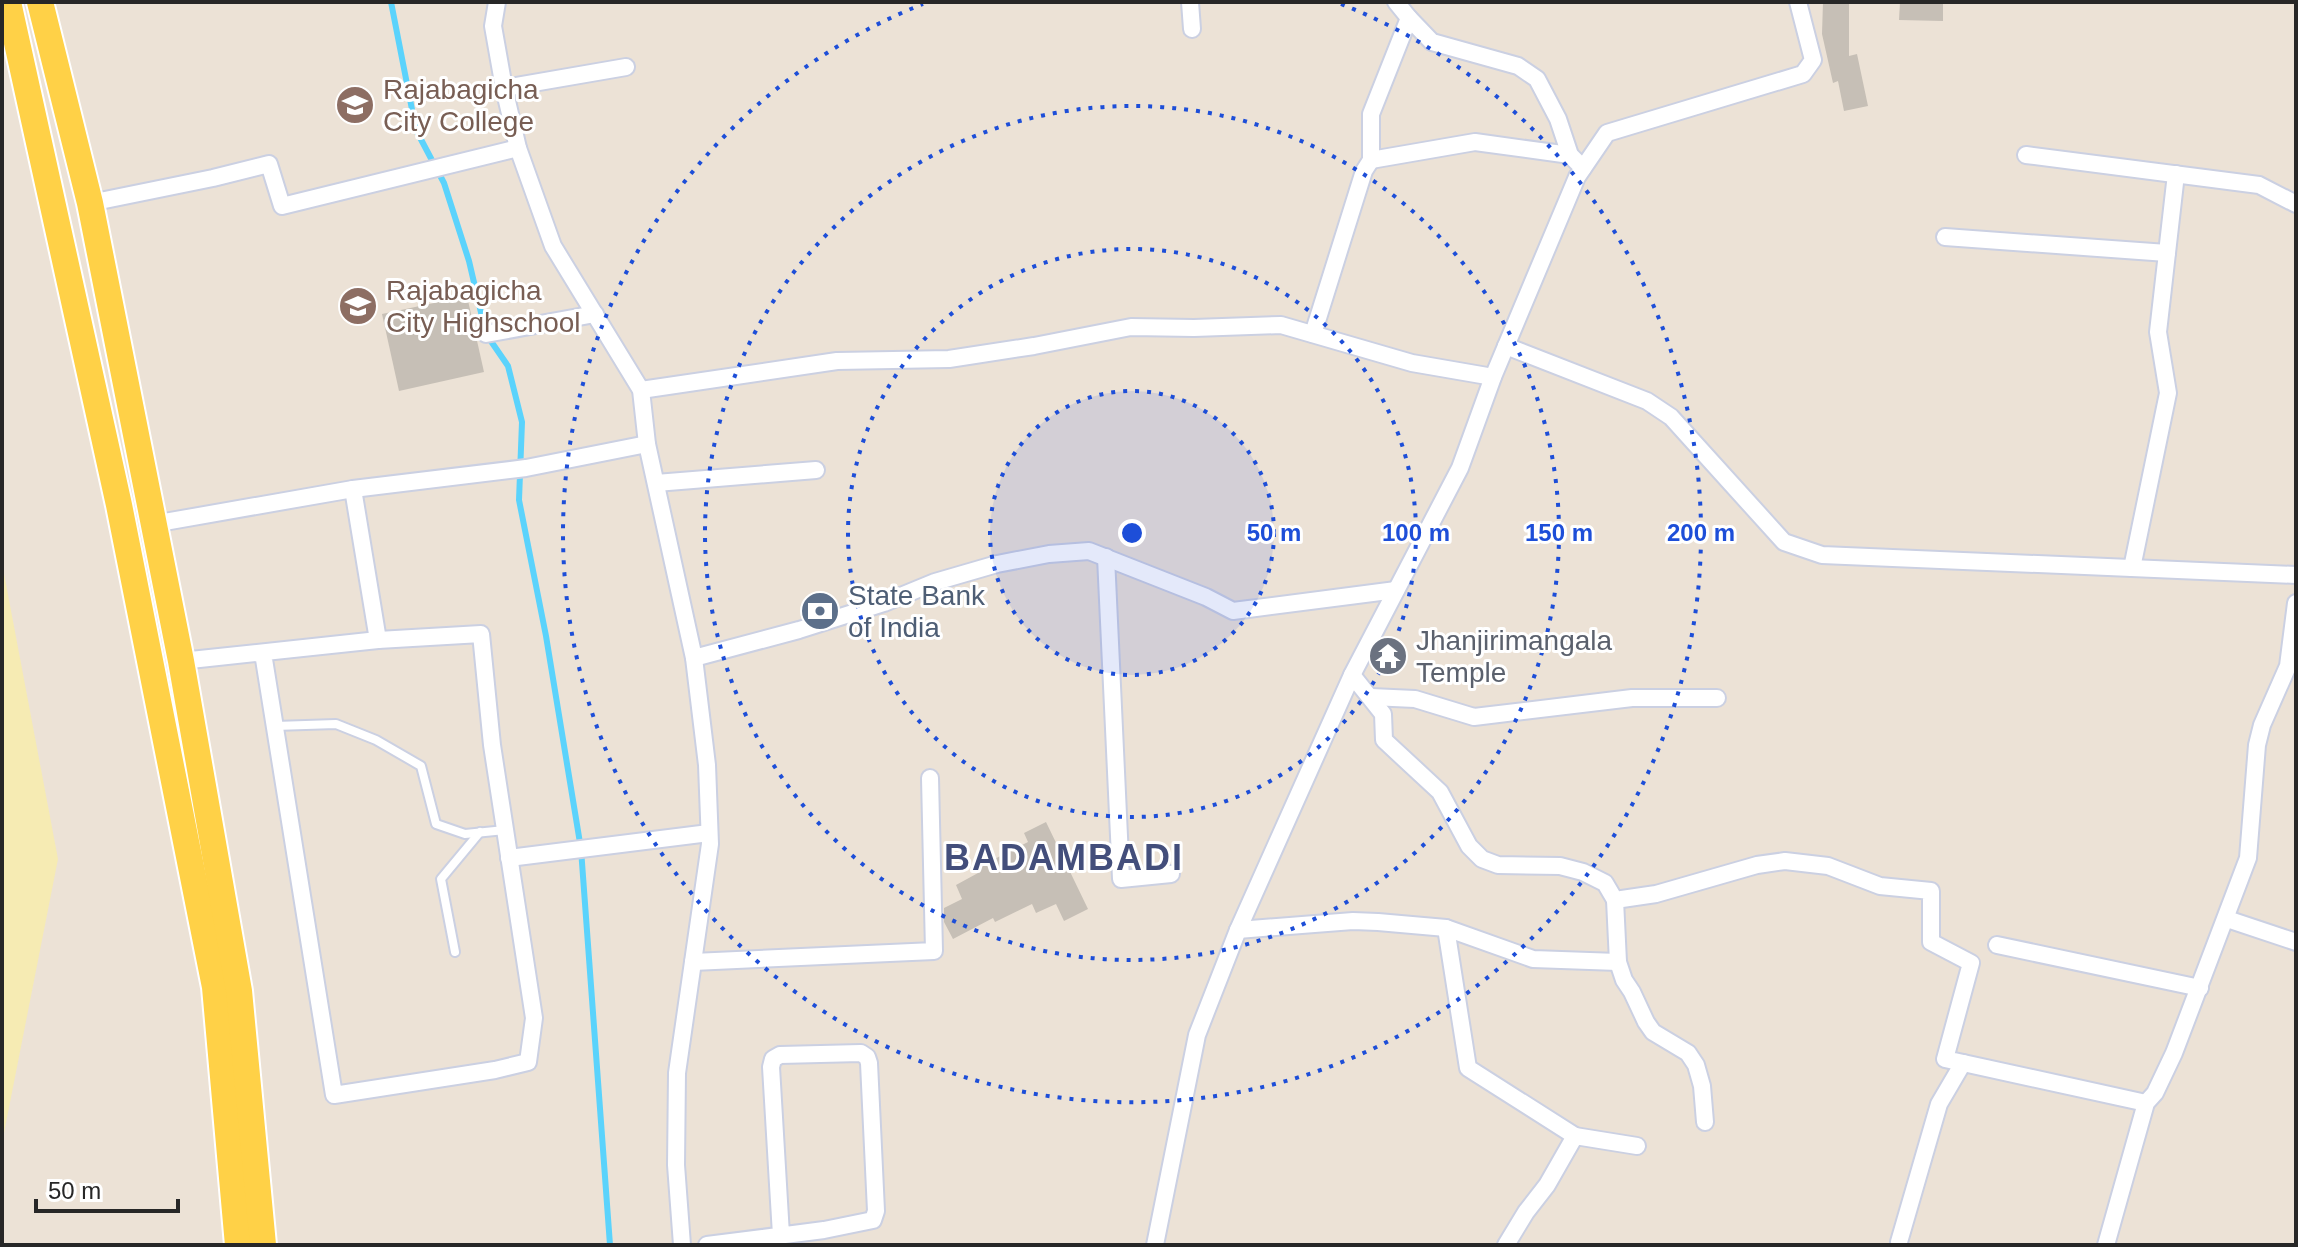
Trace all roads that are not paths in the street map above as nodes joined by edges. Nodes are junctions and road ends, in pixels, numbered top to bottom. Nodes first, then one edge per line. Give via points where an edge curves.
1 (8, 2) edge
2 (40, 2) edge
3 (497, 2) edge
4 (1190, 2) edge
5 (1396, 2) edge
6 (1798, 2) edge
7 (1409, 18) junction
8 (1192, 29) dead end
9 (626, 67) dead end
10 (504, 88) junction
11 (518, 148) junction
12 (1570, 155) junction
13 (2026, 155) dead end
14 (1371, 160) junction
15 (1583, 168) junction
16 (2176, 174) junction
17 (90, 203) junction
18 (2296, 204) edge
19 (1945, 237) dead end
20 (2167, 253) junction
21 (595, 314) junction
22 (486, 334) dead end
23 (1313, 334) junction
24 (1506, 346) junction
25 (1493, 377) junction
26 (641, 390) junction
27 (647, 444) junction
28 (816, 470) dead end
29 (656, 483) junction
30 (353, 489) junction
31 (153, 524) junction
32 (1106, 557) junction
33 (2132, 568) junction
34 (2296, 575) edge
35 (1396, 590) junction
36 (2296, 603) edge
37 (378, 640) junction
38 (263, 653) junction
39 (694, 658) junction
40 (181, 661) junction
41 (1352, 675) junction
42 (1371, 697) junction
43 (1717, 698) dead end
44 (275, 726) junction
45 (930, 778) dead end
46 (506, 830) junction
47 (480, 832) junction
48 (709, 833) junction
49 (509, 858) junction
50 (1171, 874) dead end
51 (1615, 900) junction
52 (2227, 919) junction
53 (1446, 928) junction
54 (1238, 930) junction
55 (2296, 942) edge
56 (1997, 945) dead end
57 (455, 952) dead end
58 (693, 962) junction
59 (1618, 962) junction
60 (2200, 988) junction
61 (1963, 1063) junction
62 (2146, 1103) junction
63 (1705, 1122) dead end
64 (1575, 1136) junction
65 (1637, 1146) dead end
66 (781, 1235) junction
67 (1899, 1242) dead end
68 (238, 1245) edge
69 (263, 1245) edge
70 (682, 1245) edge
71 (707, 1245) edge
72 (1155, 1245) edge
73 (1506, 1245) edge
74 (2106, 1245) edge

1 - 68 main road via 119,505 215,987
2 - 17 main road
3 - 10 street via 493,26
4 - 8 street
5 - 7 street
6 - 15 street via 1813,60 1803,74 1607,133
7 - 12 street via 1432,42 1518,66 1537,79
7 - 14 street via 1371,114
9 - 10 street
10 - 11 street
11 - 17 street via 282,206 269,164
11 - 21 street via 553,246
12 - 14 street via 1475,142
12 - 15 street
13 - 16 street
14 - 23 street
15 - 24 street
16 - 18 street via 2259,185
16 - 20 street
17 - 31 main road
19 - 20 street
20 - 33 street via 2158,332 2168,393
21 - 22 street
21 - 26 street
23 - 25 street via 1412,363
23 - 26 street via 1281,325 1131,327 949,359 837,361
24 - 25 street
24 - 33 street via 1647,401 1671,417 1784,542 1822,555
25 - 35 street via 1460,468
26 - 27 street
27 - 29 street
27 - 30 street via 526,468
28 - 29 street
29 - 39 street
30 - 31 street
30 - 37 street
31 - 40 main road
32 - 35 street via 1233,611
32 - 39 street via 1089,551 997,564 799,630
32 - 50 street via 1121,879
33 - 34 street
35 - 41 street
36 - 52 street via 2288,666 2257,745 2248,858
37 - 38 street
37 - 46 street via 481,634
38 - 40 street
38 - 44 street
39 - 48 street
40 - 69 main road via 239,991
41 - 42 street
41 - 54 street
42 - 43 street via 1415,699 1474,717 1632,698
42 - 51 street via 1383,714 1384,740 1440,792 1469,846 1482,859 1583,872 1605,883
44 - 47 lane via 336,724 376,740 421,766 436,824 465,834
44 - 49 street via 334,1095 528,1062 534,1018
45 - 58 street via 934,951
46 - 47 lane
46 - 49 street
47 - 57 lane via 441,879
48 - 49 street
48 - 58 street
51 - 59 street
51 - 61 street via 1785,861 1828,866 1880,886 1931,891 1931,942 1971,963 1945,1059
52 - 55 street
52 - 60 street
53 - 54 street via 1353,921
53 - 59 street via 1533,959
53 - 64 street via 1468,1068
54 - 72 street via 1197,1035
56 - 60 street
58 - 70 street via 677,1073
59 - 63 street via 1653,1032 1688,1053 1696,1065
60 - 62 street via 2174,1053
61 - 62 street
61 - 67 street via 1939,1104
62 - 74 street
64 - 65 street
64 - 73 street
66 - 66 street via 773,1059 861,1053 869,1063 873,1220
66 - 71 street

